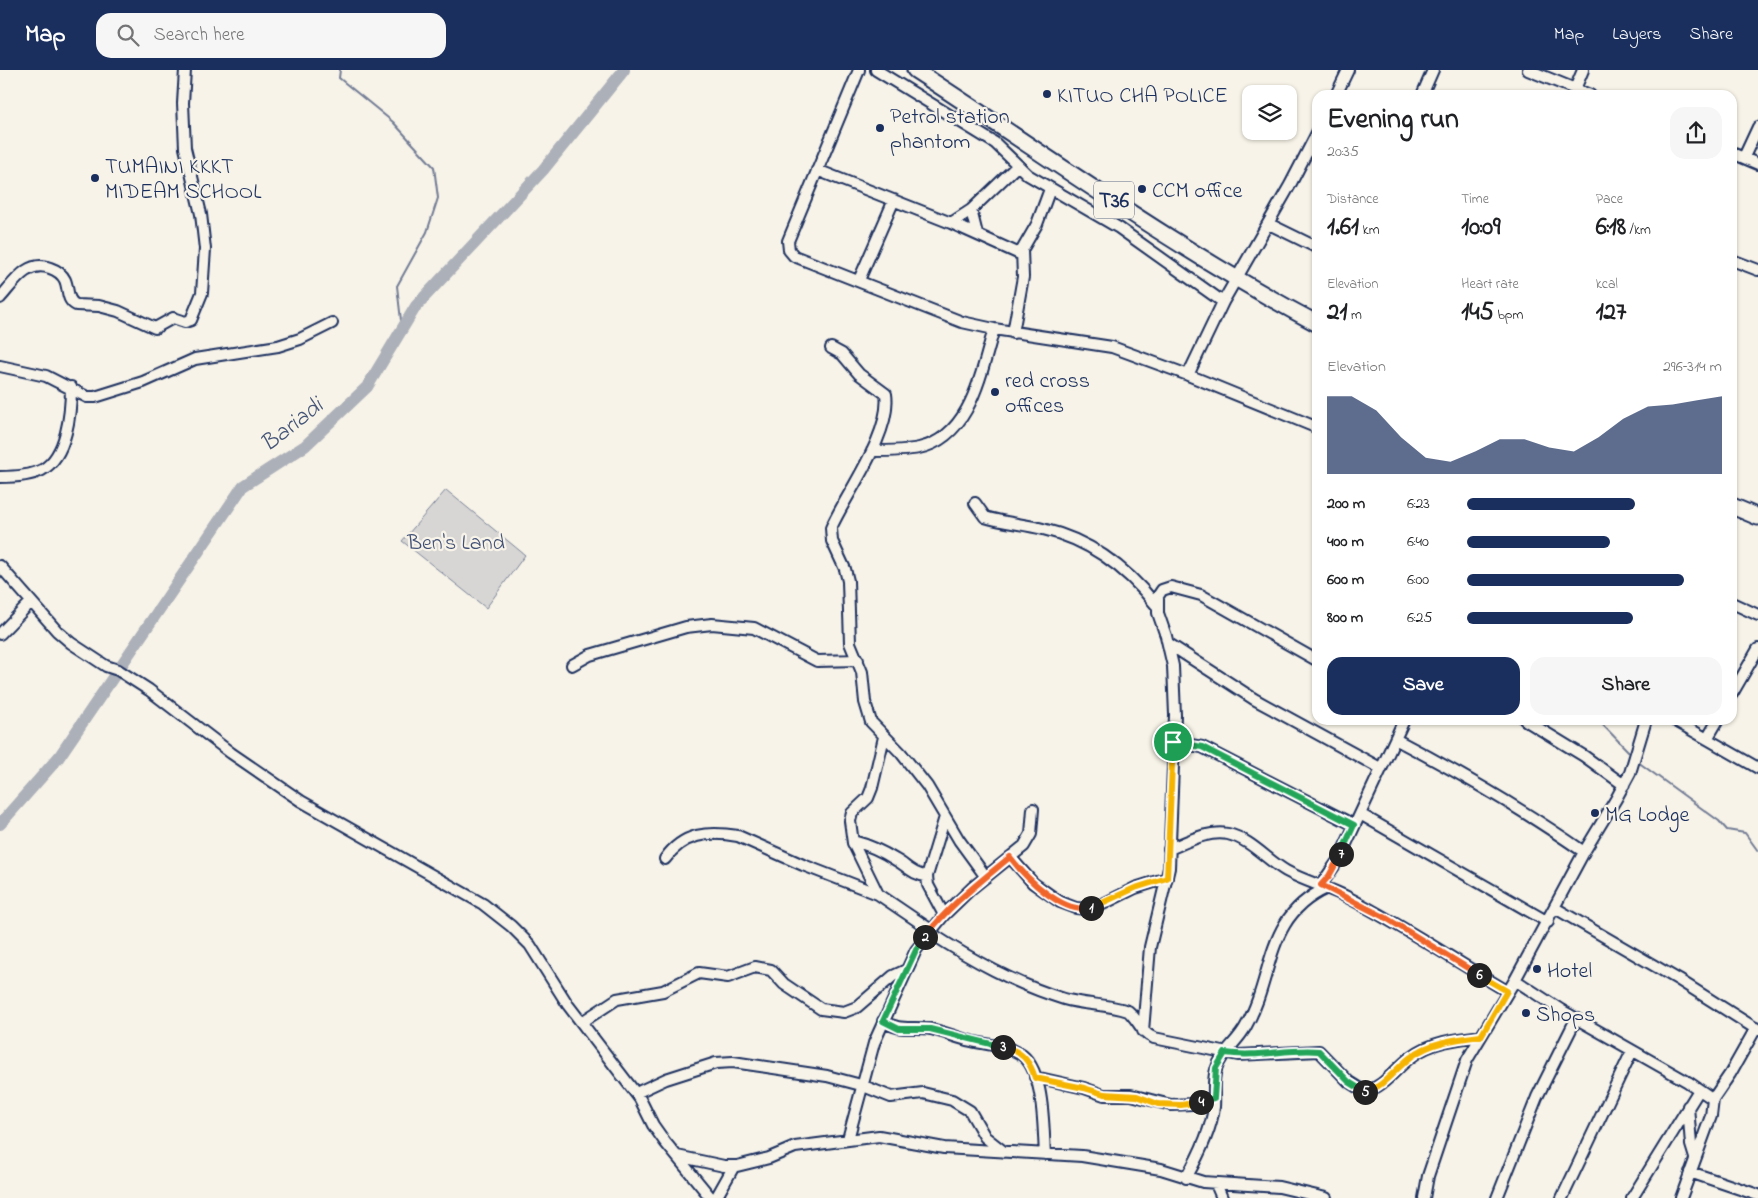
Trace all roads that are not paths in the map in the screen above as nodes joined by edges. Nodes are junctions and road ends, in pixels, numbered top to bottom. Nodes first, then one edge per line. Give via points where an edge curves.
1 (186, 70) edge
2 (859, 70) edge
3 (876, 70) edge
4 (916, 70) edge
5 (1348, 70) edge
6 (1433, 70) edge
7 (1528, 70) edge
8 (1583, 70) edge
9 (1575, 89) joint
10 (1338, 90) edge
11 (1424, 90) edge
12 (1758, 127) edge
13 (1312, 143) edge
14 (1737, 155) edge
15 (1744, 157) junction
16 (1758, 164) edge
17 (1017, 166) junction
18 (817, 170) junction
19 (1050, 189) junction
20 (894, 200) junction
21 (971, 210) junction
22 (951, 223) junction
23 (1269, 224) junction
24 (977, 234) junction
25 (1312, 245) edge
26 (1022, 255) junction
27 (1737, 262) edge
28 (1758, 270) edge
29 (1237, 278) junction
30 (859, 280) junction
31 (0, 298) edge
32 (1223, 302) junction
33 (1312, 321) edge
34 (332, 323) dead end
35 (994, 330) junction
36 (1013, 332) junction
37 (830, 348) dead end
38 (0, 366) edge
39 (1188, 375) junction
40 (71, 387) junction
41 (1312, 426) edge
42 (872, 451) junction
43 (0, 477) edge
44 (975, 503) dead end
45 (1737, 508) edge
46 (1758, 517) edge
47 (0, 566) edge
48 (31, 602) junction
49 (1156, 605) junction
50 (1737, 605) edge
51 (1758, 615) edge
52 (0, 634) edge
53 (1169, 644) junction
54 (1758, 649) edge
55 (1312, 658) edge
56 (858, 660) junction
57 (572, 665) dead end
58 (1737, 685) edge
59 (1402, 725) edge
60 (1533, 725) edge
61 (1645, 725) edge
62 (1683, 725) edge
63 (1715, 725) edge
64 (884, 737) junction
65 (1395, 739) junction
66 (1707, 739) junction
67 (1173, 742) junction
68 (1757, 766) edge
69 (1380, 768) junction
70 (1624, 785) junction
71 (1033, 809) dead end
72 (1360, 814) junction
73 (945, 817) junction
74 (1354, 825) junction
75 (853, 841) junction
76 (1169, 849) junction
77 (1584, 852) junction
78 (1010, 857) junction
79 (664, 859) dead end
80 (927, 876) junction
81 (986, 877) junction
82 (1167, 878) junction
83 (1324, 886) junction
84 (878, 894) junction
85 (1555, 908) junction
86 (944, 914) junction
87 (1548, 922) junction
88 (930, 931) junction
89 (906, 970) junction
90 (1515, 980) junction
91 (1507, 991) junction
92 (1576, 1019) junction
93 (883, 1021) junction
94 (582, 1022) junction
95 (1757, 1029) edge
96 (1143, 1031) junction
97 (1481, 1036) junction
98 (1632, 1051) junction
99 (1225, 1053) junction
100 (1035, 1078) junction
101 (861, 1085) junction
102 (1699, 1090) junction
103 (636, 1093) junction
104 (1214, 1098) junction
105 (1713, 1099) junction
106 (1688, 1106) junction
107 (848, 1139) junction
108 (1004, 1153) junction
109 (1045, 1154) junction
110 (677, 1156) junction
111 (1695, 1158) junction
112 (734, 1166) junction
113 (1690, 1172) junction
114 (1186, 1178) junction
115 (1216, 1184) junction
116 (1758, 1195) edge
117 (711, 1198) edge
118 (716, 1198) edge
119 (1222, 1198) edge
120 (1326, 1198) edge
121 (1424, 1198) edge
122 (1497, 1198) edge
123 (1562, 1198) edge
124 (1632, 1198) edge
125 (1681, 1198) edge

1 - 31 street via 183,103 185,148 205,249 202,293 191,320 185,322 173,318 155,328 118,311 76,304 69,297 65,279 45,266 32,267 20,275
2 - 18 street
3 - 17 street via 995,143
4 - 29 highway, T36
5 - 10 street
6 - 11 street
7 - 9 street
8 - 9 street
12 - 15 street
13 - 23 street
14 - 15 street
15 - 16 street
17 - 19 street
17 - 21 street
18 - 20 street
18 - 30 street via 788,241 789,250 794,256
19 - 26 street
19 - 32 street via 1126,232
20 - 22 street
20 - 30 street
21 - 22 street
21 - 24 street
22 - 24 street
23 - 25 street
23 - 29 street
24 - 26 street
26 - 36 street via 1023,277
27 - 28 street
29 - 32 street
29 - 33 highway, T36
30 - 35 street via 926,309
32 - 39 street
34 - 40 street via 278,346 195,359 115,392 87,397
35 - 36 street
35 - 42 street via 975,392 951,432 919,448
36 - 39 street via 1099,344
37 - 42 street via 842,354 858,374 886,394 886,414
38 - 40 street via 46,376
39 - 41 street
40 - 43 street via 64,436 52,463 26,475
42 - 56 street via 831,528 832,541 847,575 850,637
44 - 49 street via 986,517 1062,534 1098,552 1126,571
45 - 46 highway
47 - 48 street
48 - 52 street
48 - 94 street via 71,643 150,690 285,791 483,904 530,945
49 - 53 street
49 - 55 street via 1158,596 1166,587 1193,592
50 - 51 street
53 - 67 street via 1175,686
53 - 69 street via 1254,699
54 - 58 street
56 - 57 street via 817,661 754,628 712,624 686,627 590,655
56 - 64 street via 867,711 871,722
59 - 65 street
60 - 70 street
61 - 70 street
62 - 66 street
63 - 66 street
64 - 73 street via 927,786
64 - 75 street via 868,798 852,813
65 - 69 street
65 - 77 street via 1514,806
66 - 68 street
67 - 74 street via 1202,747
67 - 76 street
69 - 72 street
70 - 77 street
71 - 78 street via 1032,834 1024,846
72 - 74 street
72 - 87 street
73 - 80 street
73 - 81 street
74 - 83 street
75 - 80 street via 877,848 912,872
75 - 84 street
76 - 82 street
76 - 83 street via 1194,838 1227,834 1284,870
77 - 85 street
78 - 81 street
78 - 82 street via 1033,883 1060,902 1076,908 1099,906 1135,888
79 - 84 street via 672,848 687,838 727,834
80 - 86 street
81 - 86 street
82 - 96 street via 1150,947
83 - 91 street via 1386,918
83 - 99 street via 1305,900 1285,922 1276,938 1249,1021
84 - 88 street
85 - 87 street
85 - 95 street
86 - 88 street
87 - 90 street
88 - 89 street
88 - 96 street via 984,966 1024,986 1066,999 1128,1011 1135,1016
89 - 93 street
89 - 94 street via 893,976 858,1006 844,1012 821,1009 784,984 771,970 755,967 728,977 700,974 663,991 617,999
90 - 91 street
90 - 92 street
91 - 97 street
92 - 98 street
92 - 122 street via 1538,1097
93 - 100 street via 899,1029 930,1029 1007,1048 1026,1059
93 - 101 street
94 - 103 street
95 - 105 street
96 - 99 street via 1154,1038
97 - 99 street via 1422,1050 1376,1089 1365,1092 1349,1082 1319,1051 1255,1056
97 - 121 street via 1452,1101
98 - 102 street
98 - 123 street
99 - 104 street via 1215,1072
100 - 104 street via 1104,1094 1137,1096 1158,1104 1192,1104
100 - 109 street via 1042,1107
101 - 103 street via 827,1076 733,1062 716,1063
101 - 107 street
101 - 108 street via 891,1096 923,1093 961,1104 992,1144
102 - 105 street
102 - 106 street
103 - 110 street via 653,1125
104 - 114 street via 1209,1126
105 - 111 street via 1711,1116
106 - 111 street
106 - 124 street
107 - 108 street via 879,1136 944,1148
107 - 112 street via 796,1147 769,1158
108 - 109 street
109 - 114 street via 1145,1166
110 - 112 street
110 - 117 street
111 - 113 street
112 - 118 street
113 - 116 street
113 - 125 street
114 - 115 street
115 - 119 street
115 - 120 street via 1279,1187

